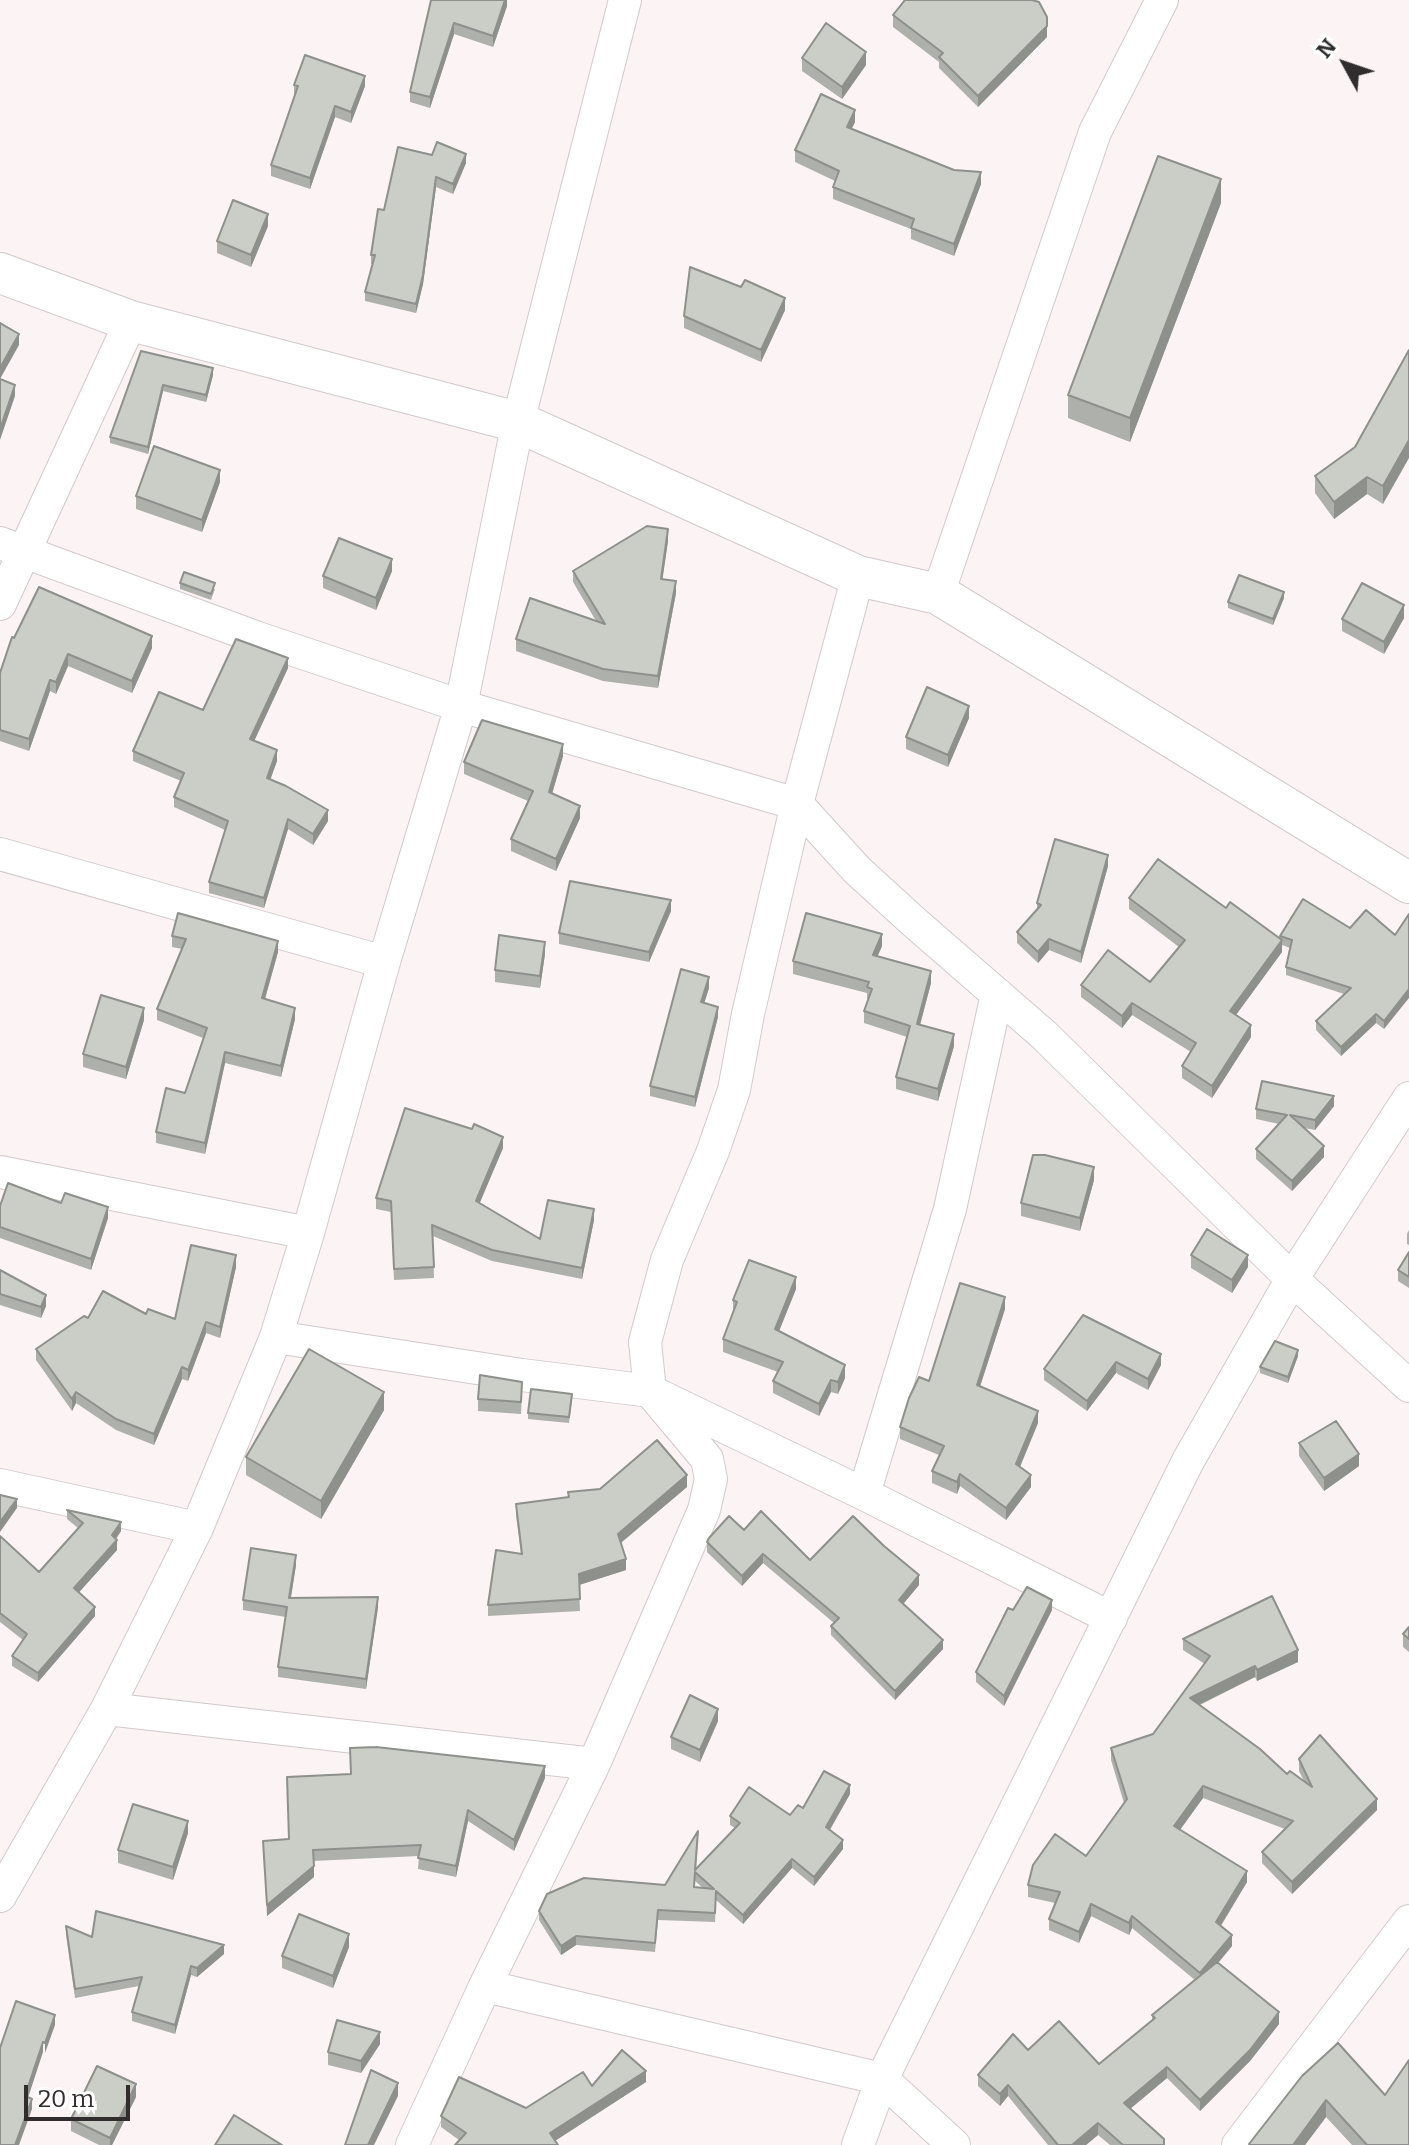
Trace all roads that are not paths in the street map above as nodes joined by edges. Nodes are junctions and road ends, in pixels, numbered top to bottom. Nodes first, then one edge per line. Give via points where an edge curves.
1 (625, 0) edge
2 (1162, 0) edge
3 (0, 273) edge
4 (131, 321) junction
5 (518, 422) junction
6 (12, 547) edge
7 (858, 576) junction
8 (938, 594) junction
9 (0, 604) edge
10 (461, 706) junction
11 (797, 804) junction
12 (0, 854) edge
13 (1409, 883) edge
14 (384, 962) junction
15 (997, 994) junction
16 (1409, 1098) edge
17 (0, 1172) edge
18 (308, 1233) junction
19 (1292, 1279) junction
20 (276, 1337) junction
21 (1409, 1386) edge
22 (650, 1391) junction
23 (0, 1485) edge
24 (864, 1494) junction
25 (197, 1528) junction
26 (1111, 1618) junction
27 (107, 1709) junction
28 (594, 1764) junction
29 (0, 1896) edge
30 (1409, 1921) edge
31 (485, 1986) junction
32 (882, 2079) junction
33 (412, 2145) edge
34 (858, 2145) edge
35 (954, 2145) edge
36 (1238, 2145) edge

1 - 5 street
2 - 8 street via 1095,132
3 - 4 street
4 - 5 street
4 - 6 street
5 - 7 street
5 - 10 street
6 - 9 street
6 - 10 street
7 - 8 street
7 - 11 street
8 - 13 street
10 - 11 street
10 - 14 street
11 - 15 street via 857,870
11 - 22 street via 734,1090 653,1305 645,1342
12 - 14 street
14 - 18 street
15 - 19 street
15 - 24 street via 950,1209
16 - 19 street
17 - 18 street
18 - 20 street
19 - 21 street
19 - 26 street via 1188,1461
20 - 22 street
20 - 25 street
22 - 24 street
22 - 28 street via 707,1459 711,1479 704,1510
23 - 25 street
24 - 26 street
25 - 27 street
26 - 32 street
27 - 28 street
27 - 29 street
28 - 31 street
30 - 36 street
31 - 32 street
31 - 33 street
32 - 34 street
32 - 35 street

